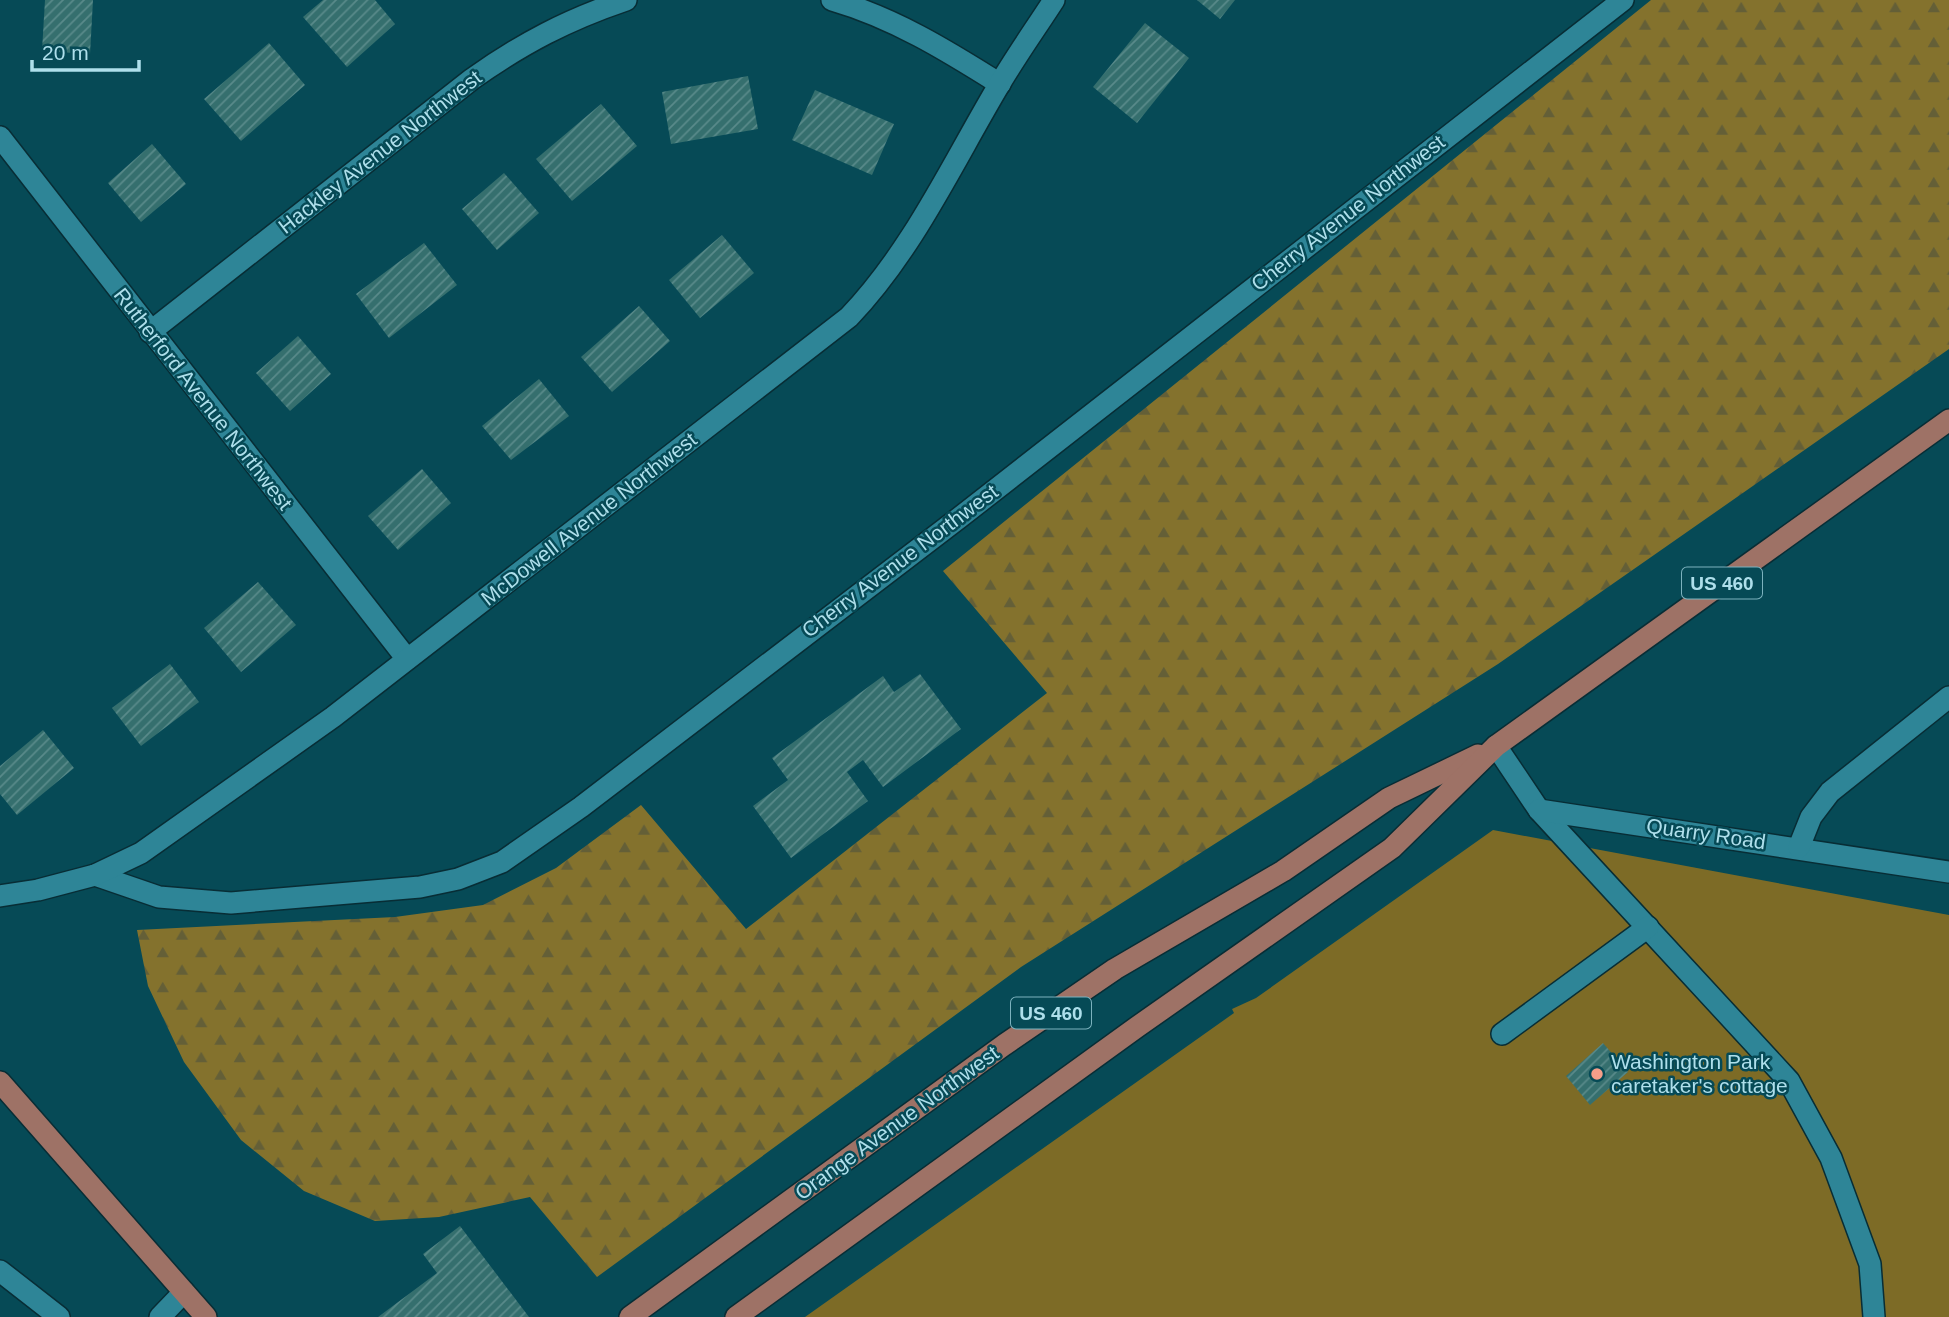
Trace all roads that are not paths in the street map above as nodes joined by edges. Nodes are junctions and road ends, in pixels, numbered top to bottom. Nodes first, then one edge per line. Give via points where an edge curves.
1 (626, 0) edge
2 (832, 0) edge
3 (1054, 0) edge
4 (1623, 0) edge
5 (1000, 84) junction
6 (0, 137) edge
7 (150, 332) junction
8 (1949, 420) edge
9 (407, 659) junction
10 (1949, 697) edge
11 (1496, 746) junction
12 (1539, 810) junction
13 (1800, 847) junction
14 (1949, 872) edge
15 (95, 875) junction
16 (0, 895) edge
17 (1648, 927) junction
18 (1502, 1034) dead end
19 (0, 1082) edge
20 (0, 1271) edge
21 (184, 1292) junction
22 (59, 1317) edge
23 (160, 1317) edge
24 (206, 1317) edge
25 (629, 1317) edge
26 (736, 1317) edge
27 (1874, 1317) edge

1 - 7 street, Hackley Avenue Northwest via 576,17 521,44
2 - 5 street via 868,10 923,36
3 - 5 street, McDowell Avenue Northwest
4 - 15 street, Cherry Avenue Northwest via 959,518 581,807 502,862 420,887 231,903 159,897
5 - 9 street, McDowell Avenue Northwest via 919,227 849,317
6 - 7 street, Rutherford Avenue Northwest
7 - 9 street, Rutherford Avenue Northwest
8 - 11 main road, Orange Avenue Northwest / US 460
9 - 15 street, McDowell Avenue Northwest via 141,853
10 - 13 street via 1830,792 1811,817
11 - 12 street
11 - 25 main road, Orange Avenue Northwest / US 460 via 1389,798 1283,871 1115,969
11 - 26 main road, Orange Avenue Northwest / US 460 via 1392,848
12 - 13 street, Quarry Road
12 - 17 street
13 - 14 street, Quarry Road
15 - 16 street, McDowell Avenue Northwest
17 - 18 street
17 - 27 street via 1789,1081 1832,1158 1870,1264
19 - 21 main road
20 - 22 street
21 - 23 street
21 - 24 main road

